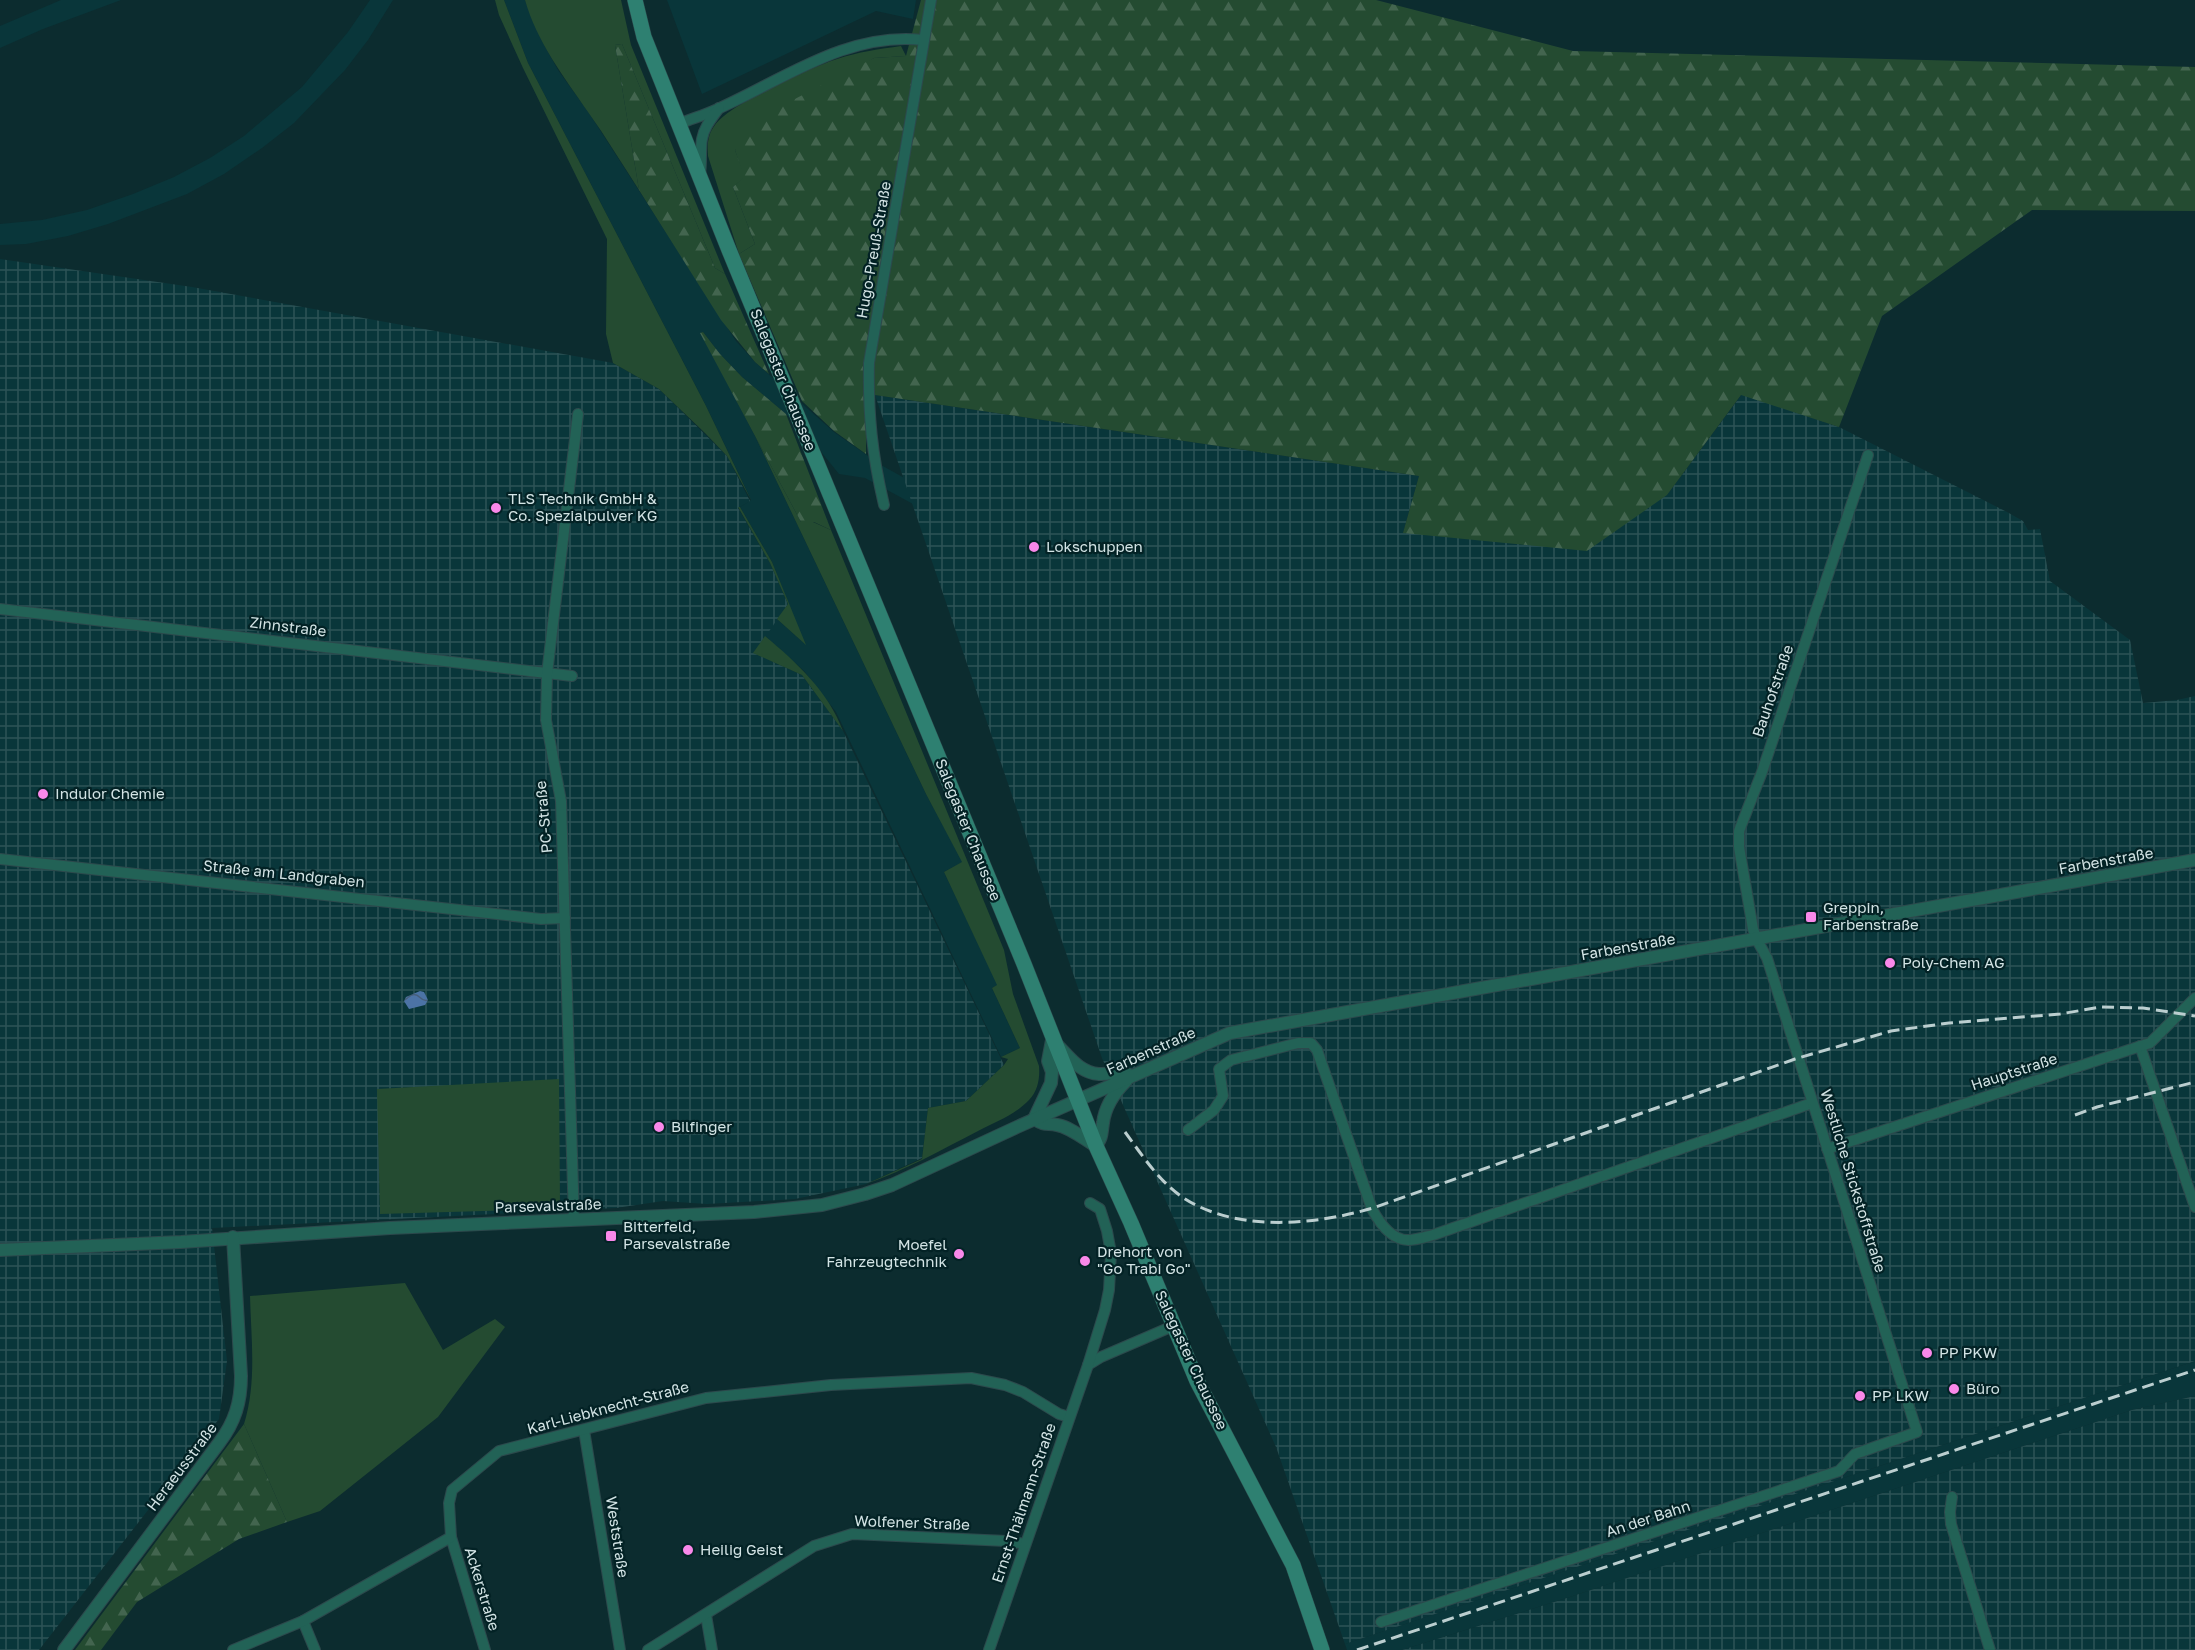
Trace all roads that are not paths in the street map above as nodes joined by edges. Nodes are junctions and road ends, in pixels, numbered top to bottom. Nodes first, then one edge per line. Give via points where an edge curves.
1 (635, 0) edge
2 (931, 0) edge
3 (923, 40) junction
4 (719, 108) junction
5 (679, 124) junction
6 (700, 174) junction
7 (578, 414) dead end
8 (1868, 455) dead end
9 (884, 505) dead end
10 (0, 609) edge
11 (548, 674) junction
12 (572, 676) dead end
13 (0, 860) edge
14 (2195, 861) edge
15 (565, 918) junction
16 (1757, 940) junction
17 (2195, 998) edge
18 (1052, 1040) junction
19 (2140, 1046) junction
20 (1131, 1076) junction
21 (1077, 1100) junction
22 (1812, 1103) junction
23 (1034, 1119) junction
24 (1188, 1130) dead end
25 (1096, 1146) junction
26 (1827, 1149) junction
27 (1090, 1203) dead end
28 (2195, 1206) edge
29 (574, 1220) junction
30 (233, 1237) junction
31 (0, 1250) edge
32 (1173, 1326) junction
33 (1088, 1365) junction
34 (1069, 1417) junction
35 (584, 1430) junction
36 (1917, 1432) joint
37 (1952, 1497) dead end
38 (451, 1537) junction
39 (1025, 1544) junction
40 (706, 1615) junction
41 (303, 1621) junction
42 (1381, 1622) dead end
43 (64, 1650) edge
44 (232, 1650) edge
45 (315, 1650) edge
46 (485, 1650) edge
47 (620, 1650) edge
48 (648, 1650) edge
49 (712, 1650) edge
50 (989, 1650) edge
51 (1323, 1650) edge
52 (1990, 1650) edge

1 - 5 main road, Salegaster Chaussee via 644,37
2 - 3 street, Hugo-Preuß-Straße
3 - 4 street via 887,40 839,51 802,65
3 - 9 street, Hugo-Preuß-Straße via 870,363 868,408 872,451
4 - 5 street
4 - 6 street via 702,139
5 - 6 main road, Salegaster Chaussee
6 - 18 main road, Salegaster Chaussee
7 - 11 street, PC-Straße
8 - 16 street, Bauhofstraße via 1739,831 1738,847
10 - 11 street, Zinnstraße
11 - 12 street, Zinnstraße
11 - 15 street, PC-Straße via 546,720 561,801
13 - 15 street, Straße am Landgraben
14 - 16 street, Farbenstraße
15 - 29 street, PC-Straße
16 - 20 street, Farbenstraße via 1230,1033
16 - 22 street, Westliche Stickstoffstraße via 1767,958
17 - 19 street, Hauptstraße via 2150,1043
18 - 20 street via 1084,1070 1097,1074 1121,1070
18 - 21 main road, Salegaster Chaussee
18 - 23 street via 1048,1061 1050,1083
19 - 26 street, Hauptstraße
19 - 28 street
20 - 21 street, Farbenstraße
20 - 25 street via 1111,1098 1102,1123 1103,1135
21 - 23 street, Parsevalstraße
21 - 25 main road, Salegaster Chaussee
22 - 24 street via 1433,1236 1407,1240 1379,1223 1372,1209 1317,1050 1311,1043 1231,1060 1219,1069 1223,1096 1214,1110
22 - 26 street, Westliche Stickstoffstraße
23 - 25 street via 1046,1126 1064,1128
23 - 29 street, Parsevalstraße via 892,1185 829,1203 766,1212
25 - 32 main road, Salegaster Chaussee
26 - 36 street, Westliche Stickstoffstraße
27 - 33 street, Ernst-Thälmann-Straße via 1100,1209 1107,1231 1111,1271 1105,1310
29 - 30 street, Parsevalstraße
30 - 31 street, Parsevalstraße
30 - 43 street, Heraeusstraße via 242,1376 235,1417
32 - 33 street
32 - 51 main road, Salegaster Chaussee via 1197,1381 1289,1557
33 - 34 street, Ernst-Thälmann-Straße
34 - 35 street, Karl-Liebknecht-Straße via 1005,1385 957,1377 706,1398
34 - 39 street, Ernst-Thälmann-Straße
35 - 38 street, Karl-Liebknecht-Straße via 499,1451 452,1490
35 - 47 street, Weststraße
36 - 42 street, An der Bahn via 1855,1454 1839,1471
37 - 52 street via 1951,1524
38 - 41 street
38 - 46 street, Ackerstraße
39 - 40 street, Wolfener Straße via 852,1534 814,1546
39 - 50 street, Ernst-Thälmann-Straße
40 - 48 street, Wolfener Straße
40 - 49 street
41 - 44 street
41 - 45 street

